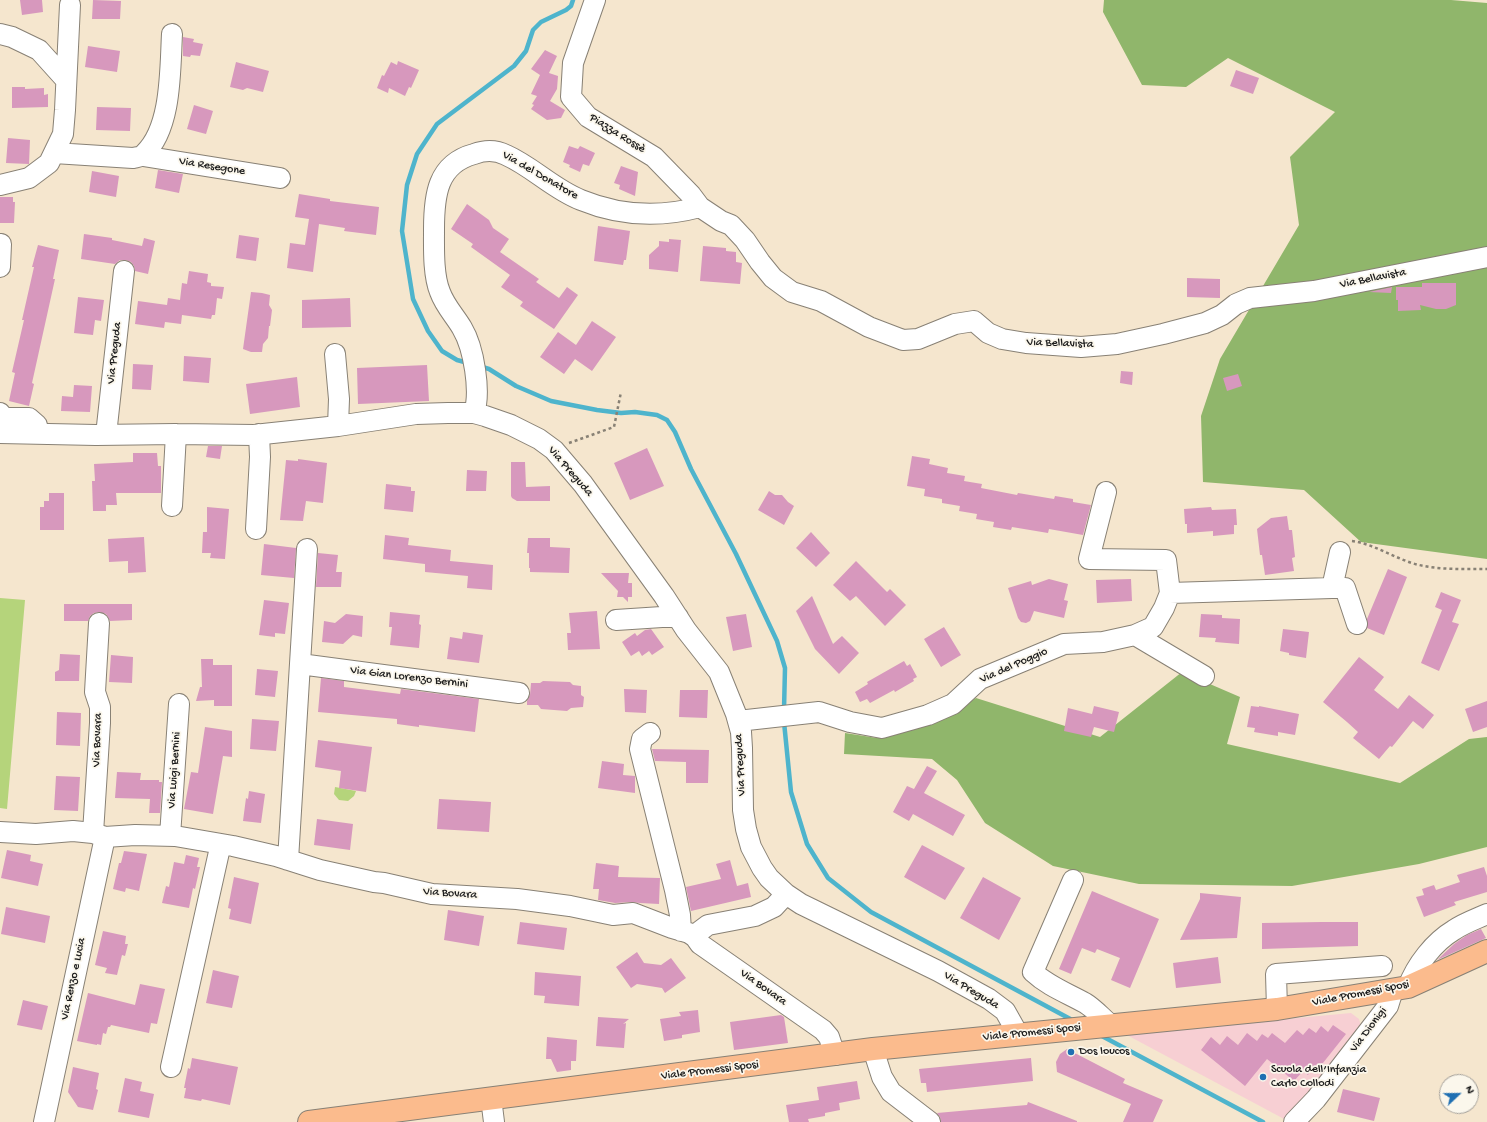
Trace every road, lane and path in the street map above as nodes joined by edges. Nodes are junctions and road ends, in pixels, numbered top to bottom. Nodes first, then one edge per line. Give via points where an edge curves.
1 (595, 0) edge
2 (70, 5) dead end
3 (0, 34) edge
4 (172, 34) dead end
5 (66, 80) junction
6 (54, 153) junction
7 (144, 156) junction
8 (280, 178) dead end
9 (0, 186) edge
10 (700, 207) junction
11 (1, 244) edge
12 (1487, 258) edge
13 (0, 267) edge
14 (124, 271) dead end
15 (335, 354) dead end
16 (621, 392) dead end
17 (0, 413) edge
18 (474, 413) junction
19 (338, 426) junction
20 (0, 433) edge
21 (38, 434) junction
22 (176, 434) junction
23 (259, 434) junction
24 (106, 435) junction
25 (553, 449) junction
26 (1106, 492) dead end
27 (172, 506) dead end
28 (256, 529) dead end
29 (307, 549) dead end
30 (1340, 552) joint
31 (1487, 569) edge
32 (1332, 588) junction
33 (1170, 592) junction
34 (678, 617) junction
35 (616, 620) dead end
36 (99, 623) dead end
37 (1357, 624) dead end
38 (1135, 635) junction
39 (300, 664) junction
40 (1204, 676) dead end
41 (519, 692) dead end
42 (179, 704) dead end
43 (738, 721) junction
44 (650, 733) dead end
45 (0, 832) edge
46 (99, 835) junction
47 (170, 836) junction
48 (222, 845) junction
49 (288, 860) junction
50 (1073, 880) dead end
51 (786, 894) junction
52 (1487, 914) edge
53 (688, 934) junction
54 (1487, 951) edge
55 (1382, 966) dead end
56 (1401, 988) junction
57 (1277, 1009) junction
58 (1106, 1026) junction
59 (1016, 1036) junction
60 (873, 1049) junction
61 (835, 1055) junction
62 (171, 1067) dead end
63 (491, 1098) junction
64 (44, 1122) edge
65 (309, 1122) edge
66 (494, 1122) edge
67 (930, 1122) edge
68 (1294, 1122) edge

1 - 10 street, Piazza Rossè via 573,63 571,97 588,117 654,157
2 - 5 street
3 - 5 street via 39,50
4 - 7 street via 169,90 159,135
5 - 6 street via 63,134
6 - 7 street, Via Resegone via 133,158
6 - 9 street via 49,163 29,178
7 - 8 street, Via Resegone
10 - 12 street, Via Bellavista via 720,221 731,225 773,278 792,292 821,301 869,327 903,340 918,339 955,324 974,321 988,333 1002,339 1026,343 1081,347 1117,344 1205,323 1250,298 1314,291
10 - 18 street, Via del Donatore via 683,212 629,214 603,208 565,193 506,154 486,151 457,161 446,172 438,188 434,208 434,251 440,292 463,329 472,352 476,378
11 - 13 street
14 - 24 street, Via Preguda
15 - 19 street via 339,399
16 - 25 path via 614,427
17 - 21 street via 3,418 29,418 37,425
18 - 19 street, Via Preguda via 416,414
18 - 25 street, Via Preguda via 512,425
19 - 23 street, Via Preguda
20 - 21 street, Via Preguda
21 - 24 street, Via Preguda
22 - 23 street, Via Preguda
22 - 24 street, Via Preguda
22 - 27 street
23 - 28 street
25 - 34 street, Via Preguda via 583,484
26 - 33 street, Via del Poggio via 1089,559 1166,560
29 - 39 street
30 - 31 path via 1342,543 1353,540 1418,565 1455,570
30 - 32 street
32 - 33 street
32 - 37 street via 1345,588
33 - 38 street, Via del Poggio via 1164,608 1152,626
34 - 35 street
34 - 43 street, Via Preguda via 719,672
36 - 46 street, Via Bovara via 95,692 100,707
38 - 40 street
38 - 43 street, Via del Poggio via 1103,642 1064,644 980,679 953,704 928,715 882,728 850,722 819,712
39 - 41 street, Via Gian Lorenzo Bernini
39 - 49 street
42 - 47 street, Via Luigi Bernini
43 - 51 street, Via Preguda via 742,748 743,810 749,841 762,868
44 - 53 street via 642,739 640,749 680,915
45 - 46 street, Via Bovara via 36,834 73,831
46 - 47 street, Via Bovara
46 - 64 street, Via Renzo e Lucia
47 - 48 street, Via Bovara
48 - 49 street, Via Bovara
48 - 62 street
49 - 53 street, Via Bovara via 320,870 432,894 517,899 613,915 633,913
50 - 58 street, Viale Promessi Sposi via 1033,972 1058,990 1086,1004
51 - 53 street via 774,907 755,916 708,925 700,931
51 - 59 street, Via Preguda via 989,999 1005,1011
52 - 56 street, Via Dionigi via 1453,930 1438,942 1410,981
53 - 61 street, Via Bovara via 823,1030 829,1037
54 - 56 main road, Viale Promessi Sposi
55 - 57 street, Viale Promessi Sposi via 1276,974
56 - 57 main road, Viale Promessi Sposi
56 - 68 street, Via Dionigi via 1316,1099
57 - 58 main road, Viale Promessi Sposi
58 - 59 main road, Viale Promessi Sposi
59 - 60 main road, Viale Promessi Sposi
60 - 61 main road, Viale Promessi Sposi
60 - 67 street via 882,1077 891,1092
61 - 63 main road, Viale Promessi Sposi
63 - 65 main road, Viale Promessi Sposi
63 - 66 street

